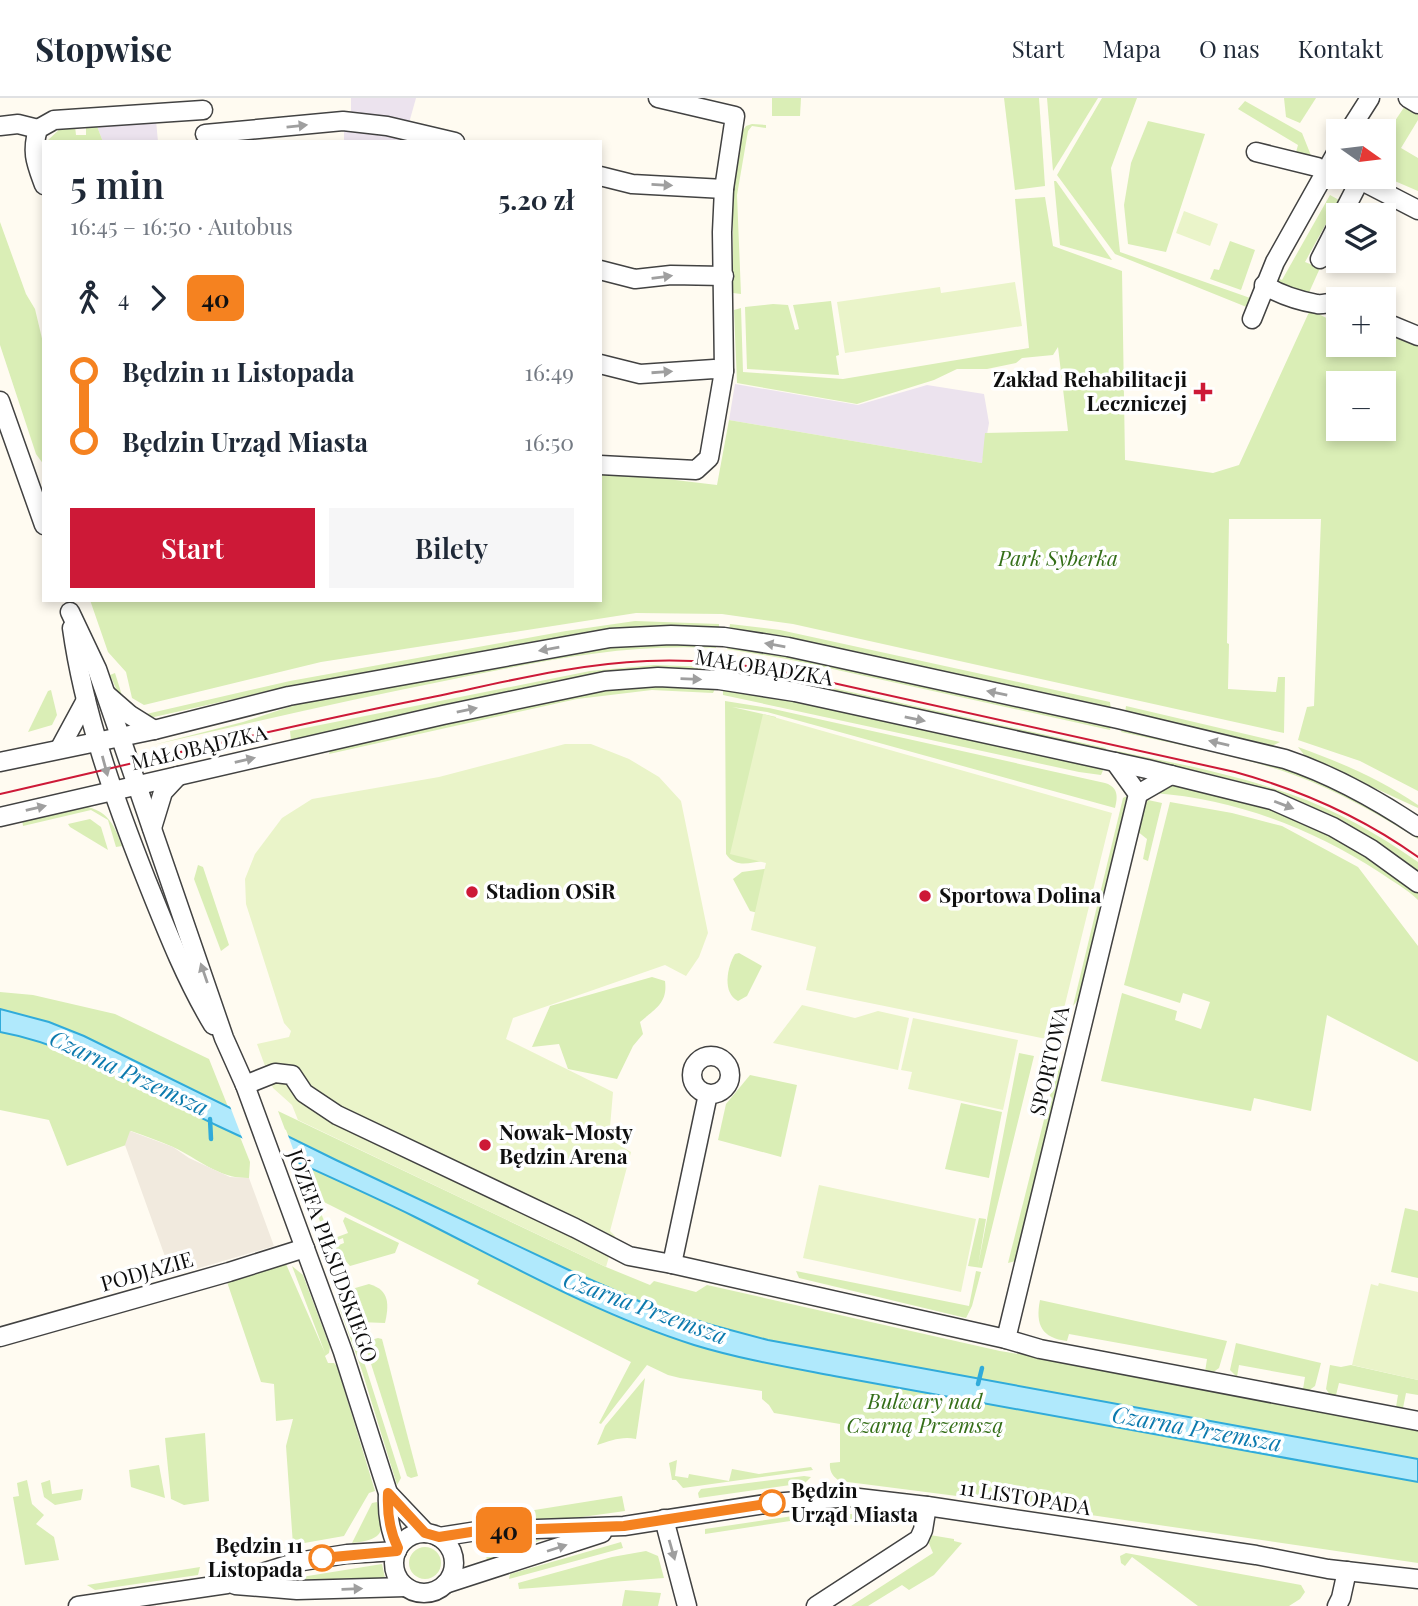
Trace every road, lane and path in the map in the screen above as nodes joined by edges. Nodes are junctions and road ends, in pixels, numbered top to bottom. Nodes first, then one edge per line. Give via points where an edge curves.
1 (658, 98) edge
2 (1370, 98) edge
3 (1408, 98) edge
4 (202, 104) edge
5 (1418, 104) edge
6 (1357, 119) edge
7 (0, 126) edge
8 (38, 129) junction
9 (205, 138) edge
10 (446, 140) edge
11 (1256, 152) dead end
12 (1326, 164) edge
13 (1326, 174) edge
14 (602, 176) edge
15 (42, 180) edge
16 (724, 189) junction
17 (1377, 189) edge
18 (1418, 210) edge
19 (1326, 247) edge
20 (1320, 259) dead end
21 (602, 271) edge
22 (724, 276) junction
23 (1264, 285) junction
24 (1326, 304) edge
25 (1252, 319) dead end
26 (1396, 327) edge
27 (1418, 336) edge
28 (602, 364) edge
29 (724, 371) junction
30 (0, 401) edge
31 (5, 432) edge
32 (602, 465) edge
33 (37, 483) edge
34 (42, 513) edge
35 (69, 606) edge
36 (107, 695) junction
37 (86, 700) junction
38 (154, 730) junction
39 (120, 737) junction
40 (99, 740) junction
41 (60, 748) junction
42 (0, 762) edge
43 (1115, 762) junction
44 (1171, 775) junction
45 (179, 776) junction
46 (137, 786) junction
47 (112, 792) junction
48 (1138, 794) junction
49 (72, 800) junction
50 (0, 817) edge
51 (123, 823) junction
52 (1418, 827) edge
53 (152, 828) junction
54 (1418, 883) edge
55 (225, 1038) junction
56 (245, 1085) junction
57 (708, 1094) dead end
58 (305, 1248) junction
59 (672, 1264) junction
60 (0, 1337) edge
61 (1006, 1339) junction
62 (1418, 1421) edge
63 (388, 1493) junction
64 (927, 1506) junction
65 (664, 1519) junction
66 (624, 1526) junction
67 (432, 1535) junction
68 (397, 1550) junction
69 (1347, 1571) junction
70 (1418, 1579) edge
71 (227, 1584) junction
72 (406, 1587) junction
73 (437, 1593) edge
74 (78, 1606) edge
75 (687, 1606) edge
76 (816, 1606) edge
77 (1337, 1606) edge

1 - 16 street via 735,116
2 - 6 street
3 - 5 street
4 - 8 street via 60,120
4 - 9 street
7 - 8 street
8 - 15 street via 33,157
9 -> 10 street via 343,121
11 - 12 street via 1317,167
13 - 23 street
14 -> 16 street via 632,184
16 - 22 street
17 - 18 street
19 - 20 street
21 -> 22 street via 635,279
22 - 29 street
23 - 24 street
23 - 25 street
26 - 27 street
28 -> 29 street via 640,374
29 - 32 street via 709,458 696,470
30 - 31 street
31 - 33 street
33 - 34 street
35 - 36 street, JÓZEFA PIŁSUDSKIEGO
35 - 37 street, JÓZEFA PIŁSUDSKIEGO
36 - 38 street
36 - 39 street, JÓZEFA PIŁSUDSKIEGO
37 - 40 street, JÓZEFA PIŁSUDSKIEGO
37 - 41 street
38 - 39 street, MAŁOBĄDZKA
52 -> 38 street, MAŁOBĄDZKA via 1375,799 1286,759 788,647 724,637 610,638 289,696
39 - 40 street, MAŁOBĄDZKA
39 - 46 street, JÓZEFA PIŁSUDSKIEGO
40 - 41 street, MAŁOBĄDZKA
40 -> 47 street, JÓZEFA PIŁSUDSKIEGO
41 - 42 street, MAŁOBĄDZKA
43 - 44 street, MAŁOBĄDZKA
45 -> 43 street, MAŁOBĄDZKA via 527,697 605,681 658,677 757,685
43 - 48 street
44 - 48 street
44 -> 54 street, MAŁOBĄDZKA via 1303,812 1371,849
45 - 46 street, MAŁOBĄDZKA
45 - 53 street via 163,792
46 - 47 street, MAŁOBĄDZKA
46 - 53 street, JÓZEFA PIŁSUDSKIEGO
47 - 49 street, MAŁOBĄDZKA
47 - 51 street, JÓZEFA PIŁSUDSKIEGO
48 - 61 street, SPORTOWA
50 -> 49 street, MAŁOBĄDZKA
49 - 51 street via 101,807
51 - 55 street, JÓZEFA PIŁSUDSKIEGO via 181,966
55 -> 53 street, JÓZEFA PIŁSUDSKIEGO
55 - 56 street, JÓZEFA PIŁSUDSKIEGO
56 - 58 street, JÓZEFA PIŁSUDSKIEGO
56 - 59 street via 275,1073 292,1075 304,1093 337,1115 629,1256
57 - 59 street
58 - 60 street, PODJAZIE
58 - 63 street, JÓZEFA PIŁSUDSKIEGO
59 - 61 street
61 - 62 street
63 - 67 street, JÓZEFA PIŁSUDSKIEGO
63 - 68 street, JÓZEFA PIŁSUDSKIEGO via 387,1515
64 - 65 street, 11 LISTOPADA via 829,1498
64 - 69 street, 11 LISTOPADA
64 - 76 street via 919,1539
65 - 66 street, 11 LISTOPADA
65 -> 75 street
66 - 67 street
73 -> 66 street
67 - 68 street via 414,1534
67 - 73 street via 447,1544 454,1564
68 - 71 street via 297,1562
68 - 72 street via 394,1564
69 - 70 street, 11 LISTOPADA
69 - 77 street
71 -> 72 street via 297,1590
71 - 74 street
72 - 73 street

